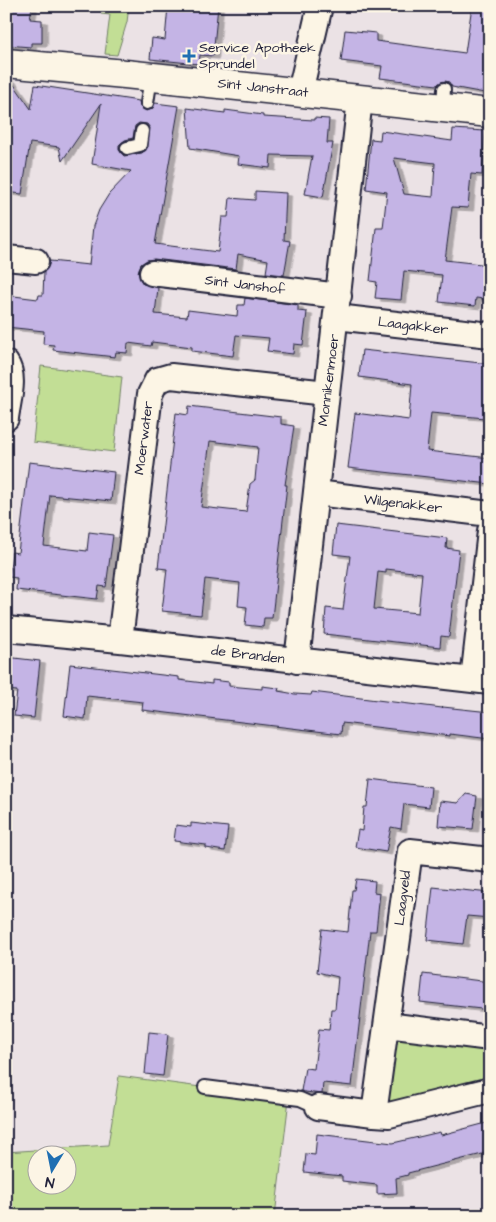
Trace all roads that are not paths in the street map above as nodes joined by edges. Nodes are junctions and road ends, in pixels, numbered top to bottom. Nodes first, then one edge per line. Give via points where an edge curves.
1 (320, 6) edge
2 (6, 64) edge
3 (151, 77) junction
4 (300, 92) junction
5 (360, 99) junction
6 (147, 103) dead end
7 (490, 113) edge
8 (142, 131) dead end
9 (126, 148) dead end
10 (6, 258) edge
11 (36, 262) dead end
12 (152, 273) dead end
13 (338, 306) junction
14 (490, 335) edge
15 (6, 363) edge
16 (327, 393) junction
17 (6, 418) edge
18 (316, 493) junction
19 (490, 514) edge
20 (490, 531) edge
21 (6, 629) edge
22 (120, 640) junction
23 (297, 660) junction
24 (482, 681) edge
25 (490, 860) edge
26 (387, 1025) junction
27 (490, 1038) edge
28 (205, 1087) dead end
29 (490, 1090) edge
30 (318, 1107) joint
31 (374, 1114) junction

1 - 4 street
2 - 3 street, Sint Janstraat
3 - 4 street, Sint Janstraat
3 - 6 lane
4 - 5 street, Sint Janstraat
5 - 7 street, Sint Janstraat via 443,98
5 - 13 street, Monnikenmoer
8 - 9 lane via 140,145
10 - 11 street
12 - 13 street, Sint Janshof
13 - 14 street, Laagakker
13 - 16 street, Monnikenmoer
15 - 17 street via 11,380
16 - 18 street, Monnikenmoer
16 - 22 street, Moerwater via 171,376 157,380 150,394
18 - 19 street, Wilgenakker
18 - 23 street, Monnikenmoer
20 - 24 street
21 - 22 street, de Branden
22 - 23 street, de Branden
23 - 24 street, de Branden
25 - 26 street, Laagveld via 410,851
26 - 27 street
26 - 31 street, Laagveld
28 - 30 lane via 300,1099
29 - 31 street via 389,1115
30 - 31 street

